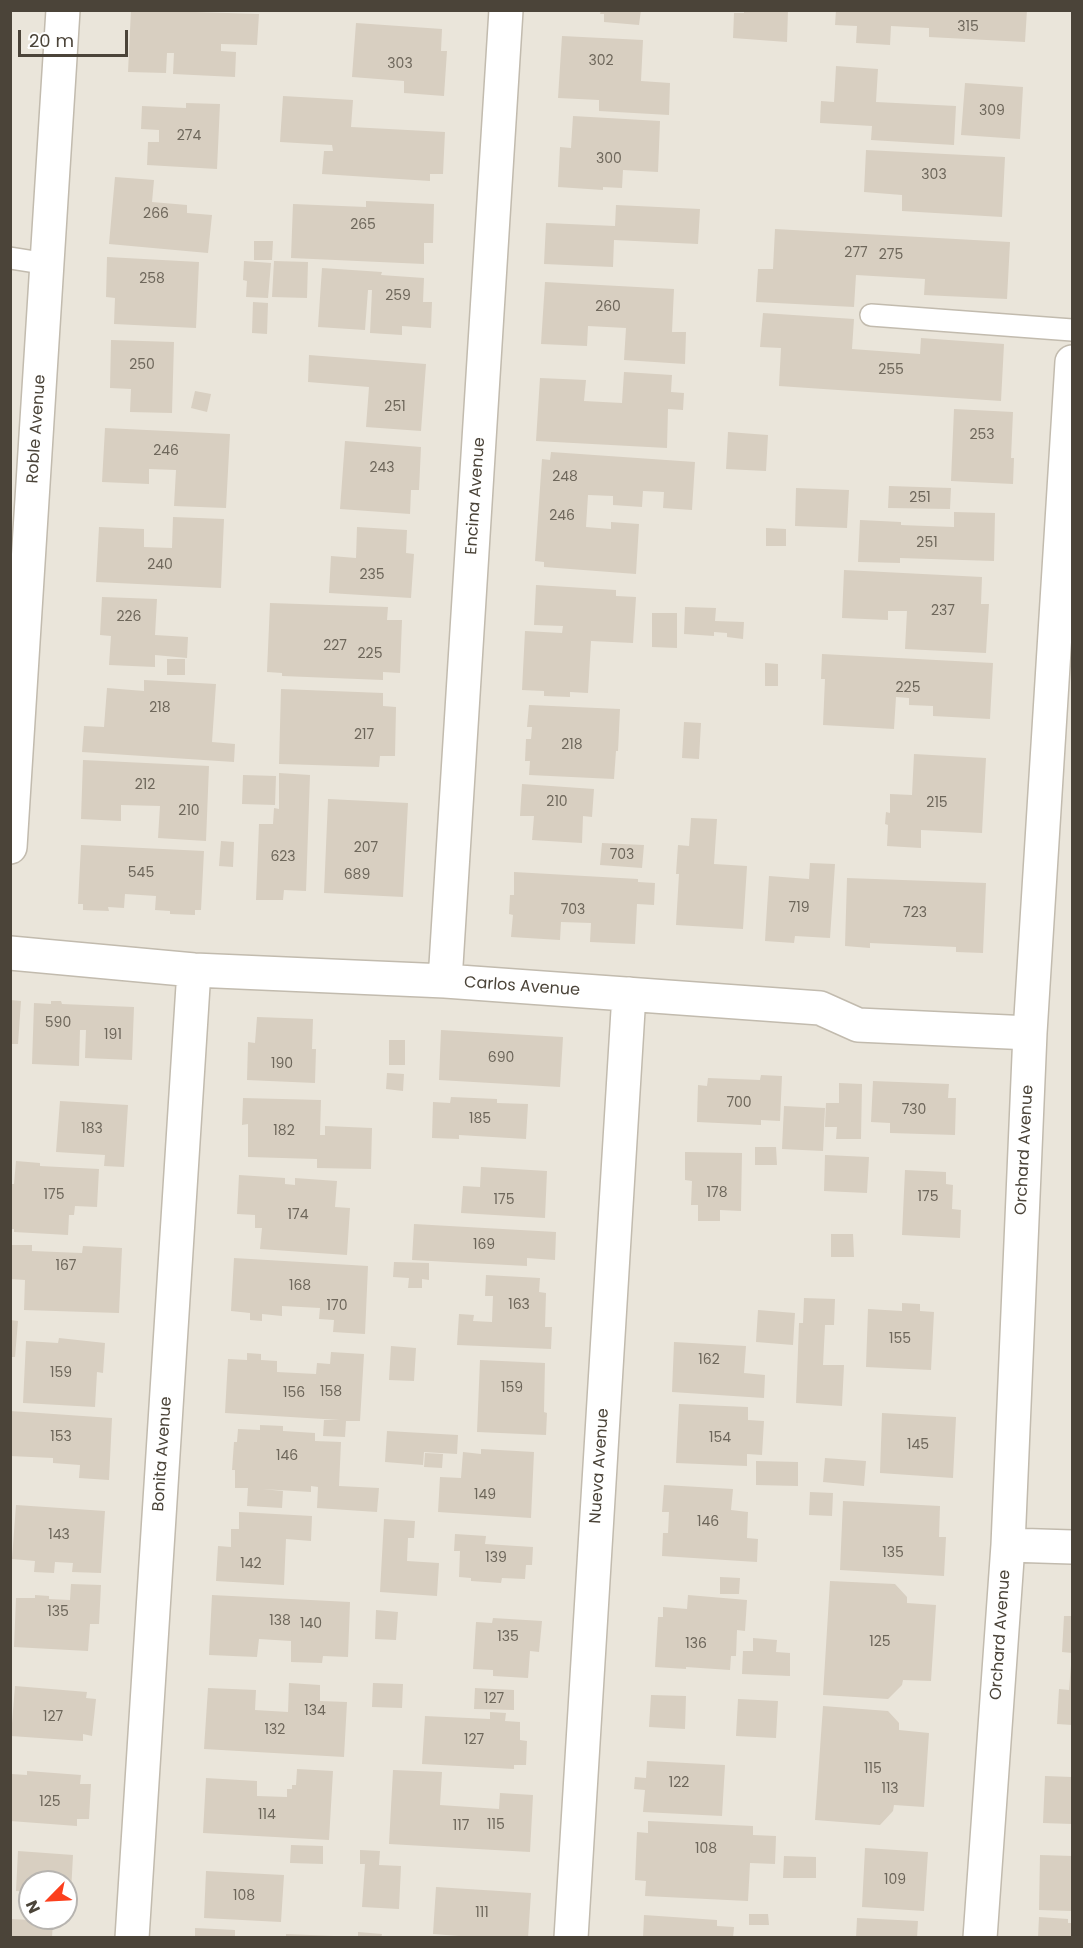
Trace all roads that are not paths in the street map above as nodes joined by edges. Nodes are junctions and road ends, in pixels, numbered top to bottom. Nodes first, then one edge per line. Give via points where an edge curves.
1 (63, 10) edge
2 (506, 10) edge
3 (10, 258) edge
4 (48, 264) junction
5 (871, 315) dead end
6 (1072, 330) edge
7 (1072, 362) edge
8 (10, 847) edge
9 (10, 953) edge
10 (194, 970) junction
11 (445, 981) junction
12 (629, 994) junction
13 (1030, 1033) junction
14 (1008, 1545) junction
15 (1072, 1547) edge
16 (132, 1938) edge
17 (571, 1938) edge
18 (980, 1938) edge

1 - 4 street, Roble Avenue
2 - 11 street, Encina Avenue
3 - 4 lane
4 - 8 street, Roble Avenue
5 - 6 lane
7 - 13 street, Orchard Avenue
9 - 10 street, Carlos Avenue
10 - 11 street, Carlos Avenue
10 - 16 street, Bonita Avenue
11 - 12 street, Carlos Avenue
12 - 13 street, Carlos Avenue via 820,1008 858,1025
12 - 17 street, Nueva Avenue
13 - 14 street, Orchard Avenue
14 - 15 street
14 - 18 street, Orchard Avenue

